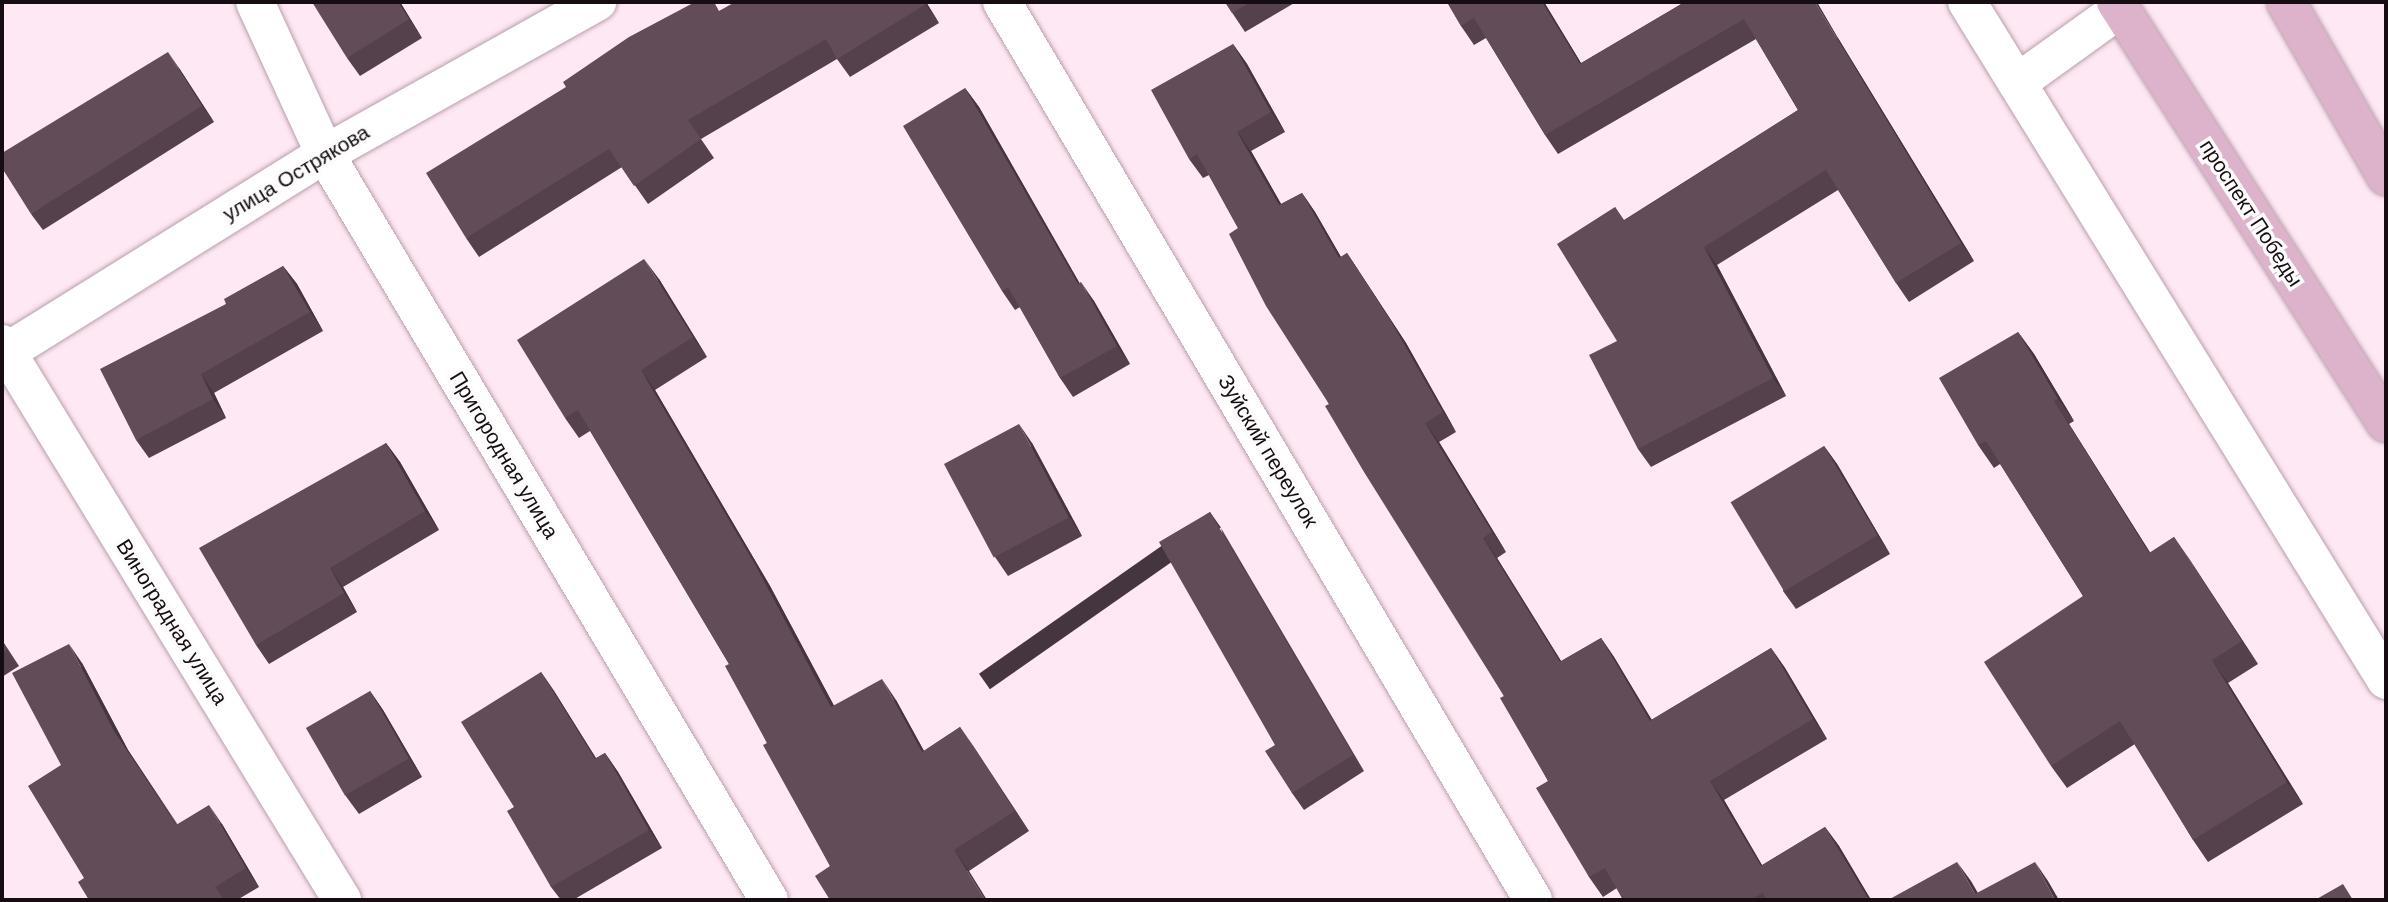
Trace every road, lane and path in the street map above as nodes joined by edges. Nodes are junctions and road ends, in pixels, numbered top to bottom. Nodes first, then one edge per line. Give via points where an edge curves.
1 (255, 2) edge
2 (597, 2) edge
3 (1002, 2) edge
4 (1967, 2) edge
5 (2286, 2) edge
6 (2118, 5) edge
7 (2017, 83) junction
8 (325, 154) junction
9 (2386, 176) edge
10 (3, 351) edge
11 (2386, 423) edge
12 (2386, 680) edge
13 (342, 900) edge
14 (769, 900) edge
15 (1533, 900) edge

1 - 8 street, Пригородная улица
2 - 8 street, улица Острякова
3 - 15 street, Зуйский переулок
4 - 7 street
5 - 9 main road
6 - 7 street
6 - 11 main road, проспект Победы
7 - 12 street
8 - 10 street, улица Острякова
8 - 14 street, Пригородная улица
10 - 13 street, Виноградная улица

